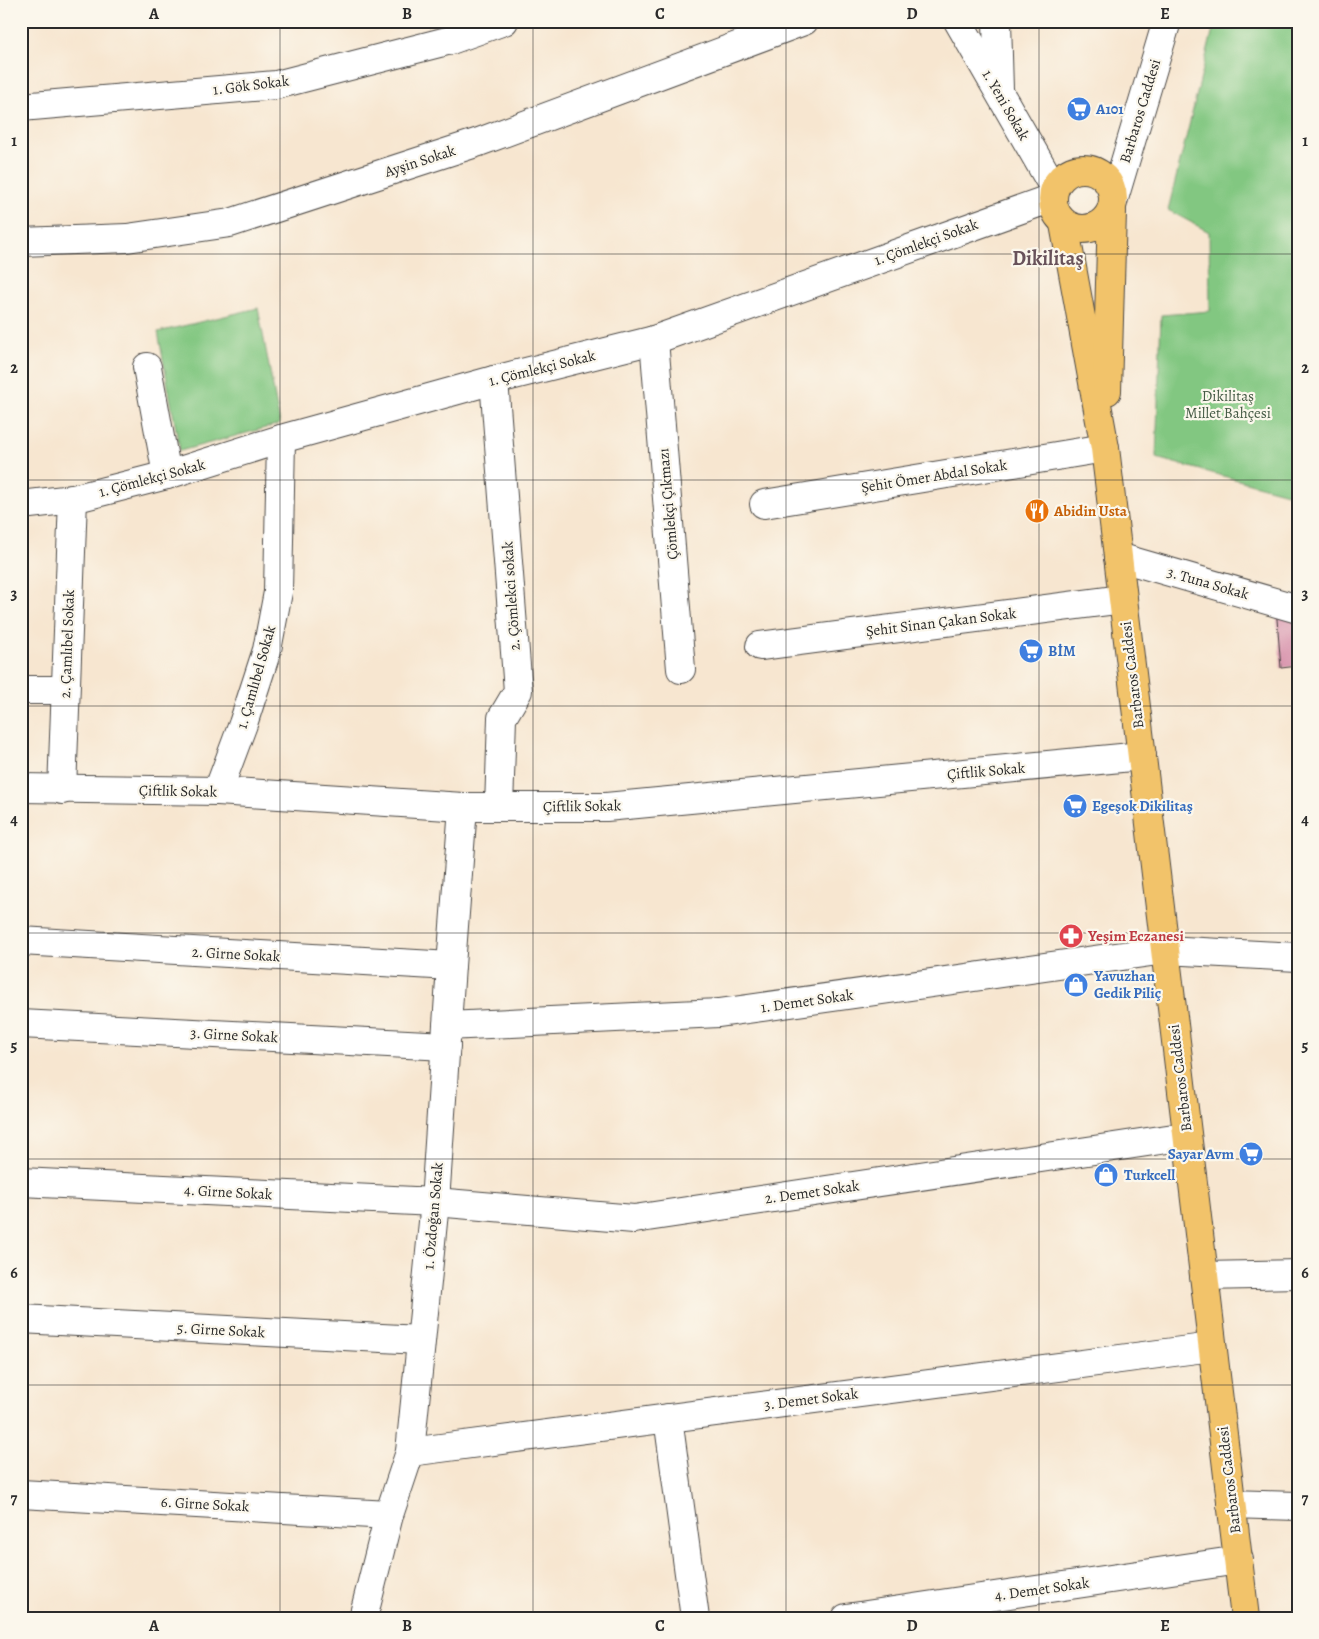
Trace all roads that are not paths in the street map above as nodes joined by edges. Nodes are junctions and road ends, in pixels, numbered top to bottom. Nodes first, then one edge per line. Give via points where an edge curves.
1 (504, 21) edge
2 (804, 21) edge
3 (958, 21) edge
4 (997, 21) edge
5 (1167, 21) edge
6 (999, 92) junction
7 (21, 107) edge
8 (1053, 193) junction
9 (1113, 206) junction
10 (1064, 224) junction
11 (21, 242) edge
12 (654, 340) junction
13 (147, 367) dead end
14 (494, 380) junction
15 (281, 440) junction
16 (1105, 448) junction
17 (167, 475) junction
18 (73, 499) junction
19 (764, 504) dead end
20 (21, 505) edge
21 (1118, 557) junction
22 (1123, 599) junction
23 (1298, 610) edge
24 (760, 646) dead end
25 (681, 669) dead end
26 (21, 690) edge
27 (65, 690) junction
28 (1142, 756) junction
29 (21, 788) edge
30 (62, 790) junction
31 (218, 791) junction
32 (463, 807) junction
33 (499, 807) junction
34 (21, 941) edge
35 (1165, 950) junction
36 (1298, 957) edge
37 (451, 966) junction
38 (21, 1024) edge
39 (447, 1036) junction
40 (1187, 1136) junction
41 (21, 1182) edge
42 (435, 1202) junction
43 (1298, 1274) edge
44 (1204, 1276) junction
45 (21, 1320) edge
46 (420, 1340) junction
47 (1212, 1346) junction
48 (668, 1418) junction
49 (410, 1452) junction
50 (21, 1494) edge
51 (1232, 1504) junction
52 (1298, 1506) edge
53 (389, 1515) junction
54 (1238, 1560) junction
55 (363, 1618) edge
56 (695, 1618) edge
57 (846, 1618) edge
58 (1245, 1618) edge

1 - 7 street, 1. Gök Sokak via 451,40 276,85
2 - 11 street, Ayşin Sokak via 479,142 230,223 127,238
3 - 6 street, 1. Yeni Sokak
4 - 6 street
5 - 9 street, Barbaros Caddesi
6 - 8 street, 1. Yeni Sokak
8 - 9 main road via 1062,178 1084,168 1106,179 1112,189
8 - 10 main road via 1053,207
8 - 12 street, 1. Çömlekçi Sokak
9 - 10 main road via 1107,219 1091,229 1081,230
9 - 16 main road
10 - 16 main road
12 - 14 street, 1. Çömlekçi Sokak
12 - 25 street, Çömlekçi Çıkmazı
13 - 17 street
14 - 15 street, 1. Çömlekçi Sokak
14 - 33 street, 2. Çömlekci sokak via 518,691 502,718
15 - 17 street, 1. Çömlekçi Sokak
15 - 31 street, 1. Çamlıbel Sokak via 278,592 267,650
16 - 19 street, Şehit Ömer Abdal Sokak
16 - 21 main road, Barbaros Caddesi
17 - 18 street, 1. Çömlekçi Sokak
18 - 20 street, 1. Çömlekçi Sokak
18 - 27 street, 2. Çamlıbel Sokak
21 - 22 main road, Barbaros Caddesi
21 - 23 street, 3. Tuna Sokak
22 - 24 street, Şehit Sinan Çakan Sokak
22 - 28 main road, Barbaros Caddesi
26 - 27 street
27 - 30 street, 2. Çamlıbel Sokak
28 - 33 street, Çiftlik Sokak via 606,807
28 - 35 main road, Barbaros Caddesi
29 - 30 street, Çiftlik Sokak
30 - 31 street, Çiftlik Sokak
31 - 32 street, Çiftlik Sokak
32 - 33 street, Çiftlik Sokak
32 - 37 street, 1. Özdoğan Sokak
34 - 37 street, 2. Girne Sokak
35 - 36 street, 1. Demet Sokak
35 - 39 street, 1. Demet Sokak via 720,1013
35 - 40 main road, Barbaros Caddesi
37 - 39 street, 1. Özdoğan Sokak
38 - 39 street, 3. Girne Sokak
39 - 42 street, 1. Özdoğan Sokak
40 - 42 street, 2. Demet Sokak via 634,1219
40 - 44 main road, Barbaros Caddesi
41 - 42 street, 4. Girne Sokak
42 - 46 street, 1. Özdoğan Sokak
43 - 44 street
44 - 47 main road, Barbaros Caddesi
45 - 46 street, 5. Girne Sokak
46 - 49 street, 1. Özdoğan Sokak
47 - 48 street, 3. Demet Sokak
47 - 51 main road, Barbaros Caddesi
48 - 49 street, 3. Demet Sokak
48 - 56 street
49 - 53 street, 1. Özdoğan Sokak
50 - 53 street, 6. Girne Sokak
51 - 52 street
51 - 54 main road, Barbaros Caddesi
53 - 55 street, 1. Özdoğan Sokak
54 - 57 street, 4. Demet Sokak
54 - 58 main road, Barbaros Caddesi

